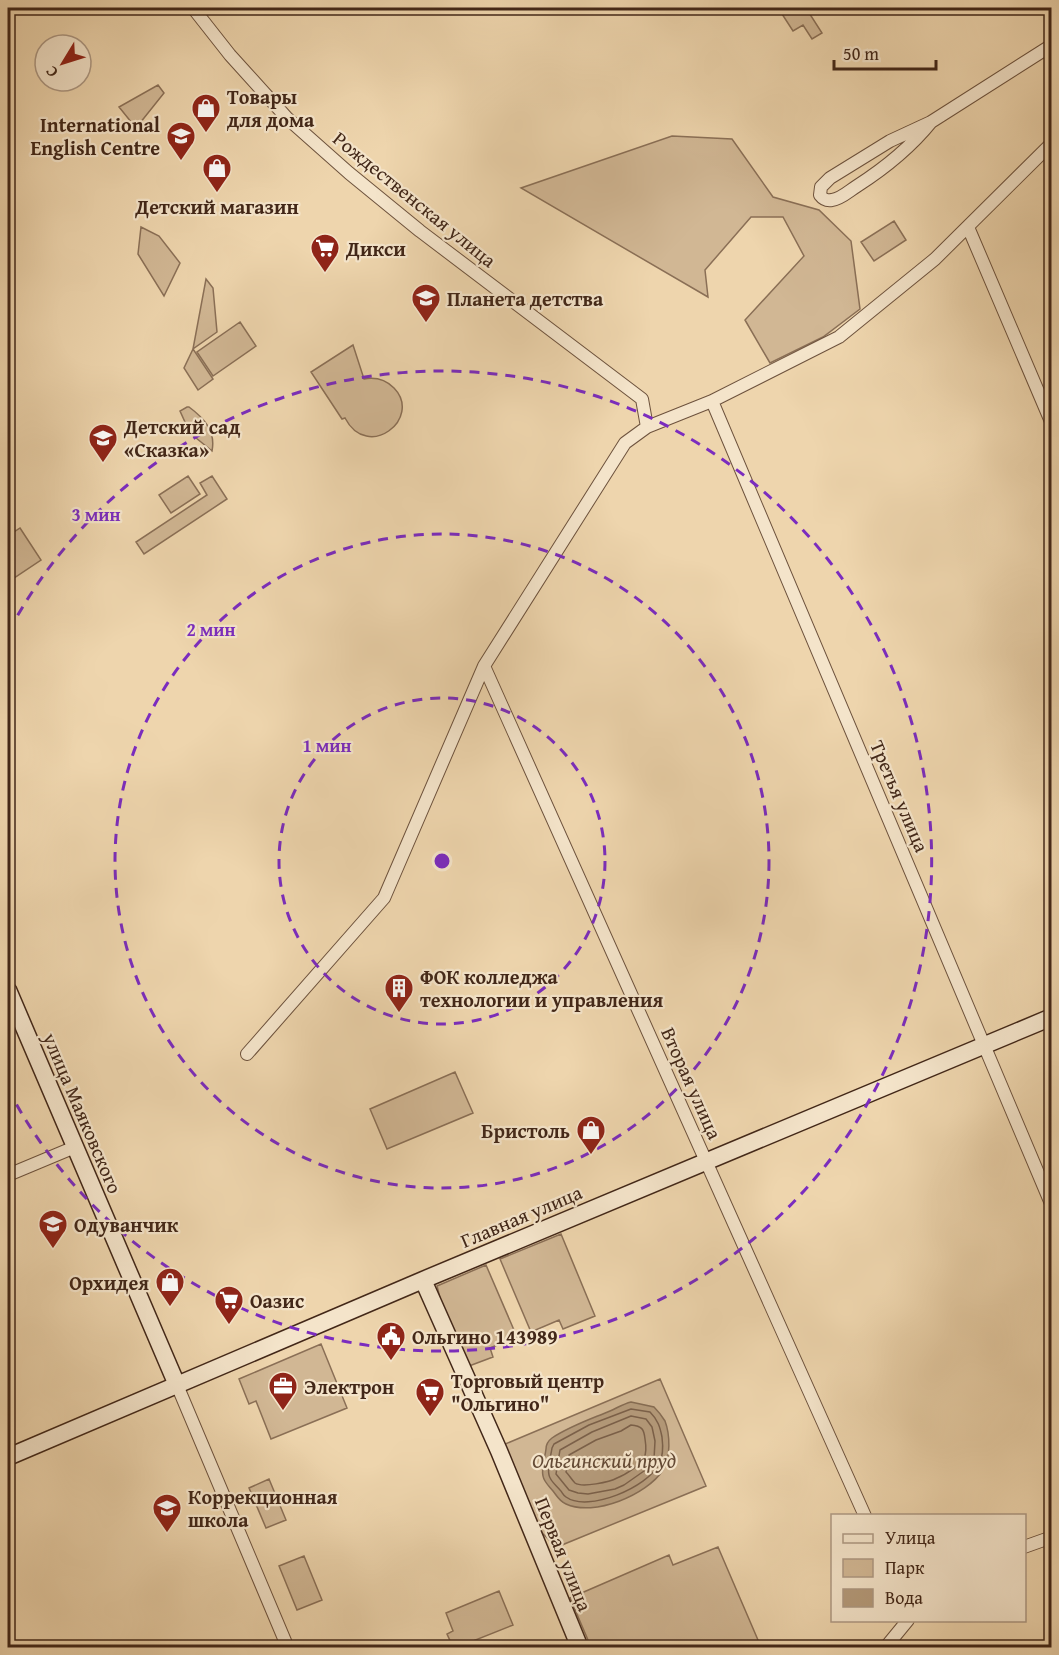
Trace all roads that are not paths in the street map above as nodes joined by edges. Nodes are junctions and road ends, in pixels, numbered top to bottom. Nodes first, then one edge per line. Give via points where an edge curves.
1 (194, 8) edge
2 (1052, 45) edge
3 (931, 122) junction
4 (1052, 143) edge
5 (968, 227) junction
6 (712, 401) junction
7 (1052, 424) edge
8 (647, 427) junction
9 (484, 666) junction
10 (8, 990) edge
11 (1052, 1017) edge
12 (984, 1045) junction
13 (247, 1054) dead end
14 (75, 1147) junction
15 (706, 1162) junction
16 (8, 1175) edge
17 (1052, 1206) edge
18 (423, 1280) junction
19 (177, 1385) junction
20 (8, 1457) edge
21 (865, 1514) edge
22 (1052, 1537) edge
23 (1026, 1546) edge
24 (906, 1622) edge
25 (288, 1647) edge
26 (580, 1647) edge
27 (885, 1647) edge

1 - 8 street, Рождественская улица via 287,118 452,256 642,399
2 - 3 street
3 - 3 street via 890,141 830,178 821,187 820,195 827,201 838,198 886,167
4 - 5 street
5 - 6 street via 839,337
5 - 7 street
6 - 8 street
6 - 12 street, Третья улица
8 - 9 street via 625,443
9 - 13 street via 384,898
9 - 15 street, Вторая улица
10 - 14 street, улица Маяковского
11 - 12 street, Главная улица
12 - 15 street, Главная улица
12 - 17 street, Третья улица
14 - 16 street
14 - 19 street, улица Маяковского
15 - 18 street, Главная улица
15 - 21 street, Вторая улица
18 - 19 street, Главная улица
18 - 26 street, Первая улица via 500,1451
19 - 20 street, Главная улица
19 - 25 street
22 - 23 street
24 - 27 street

